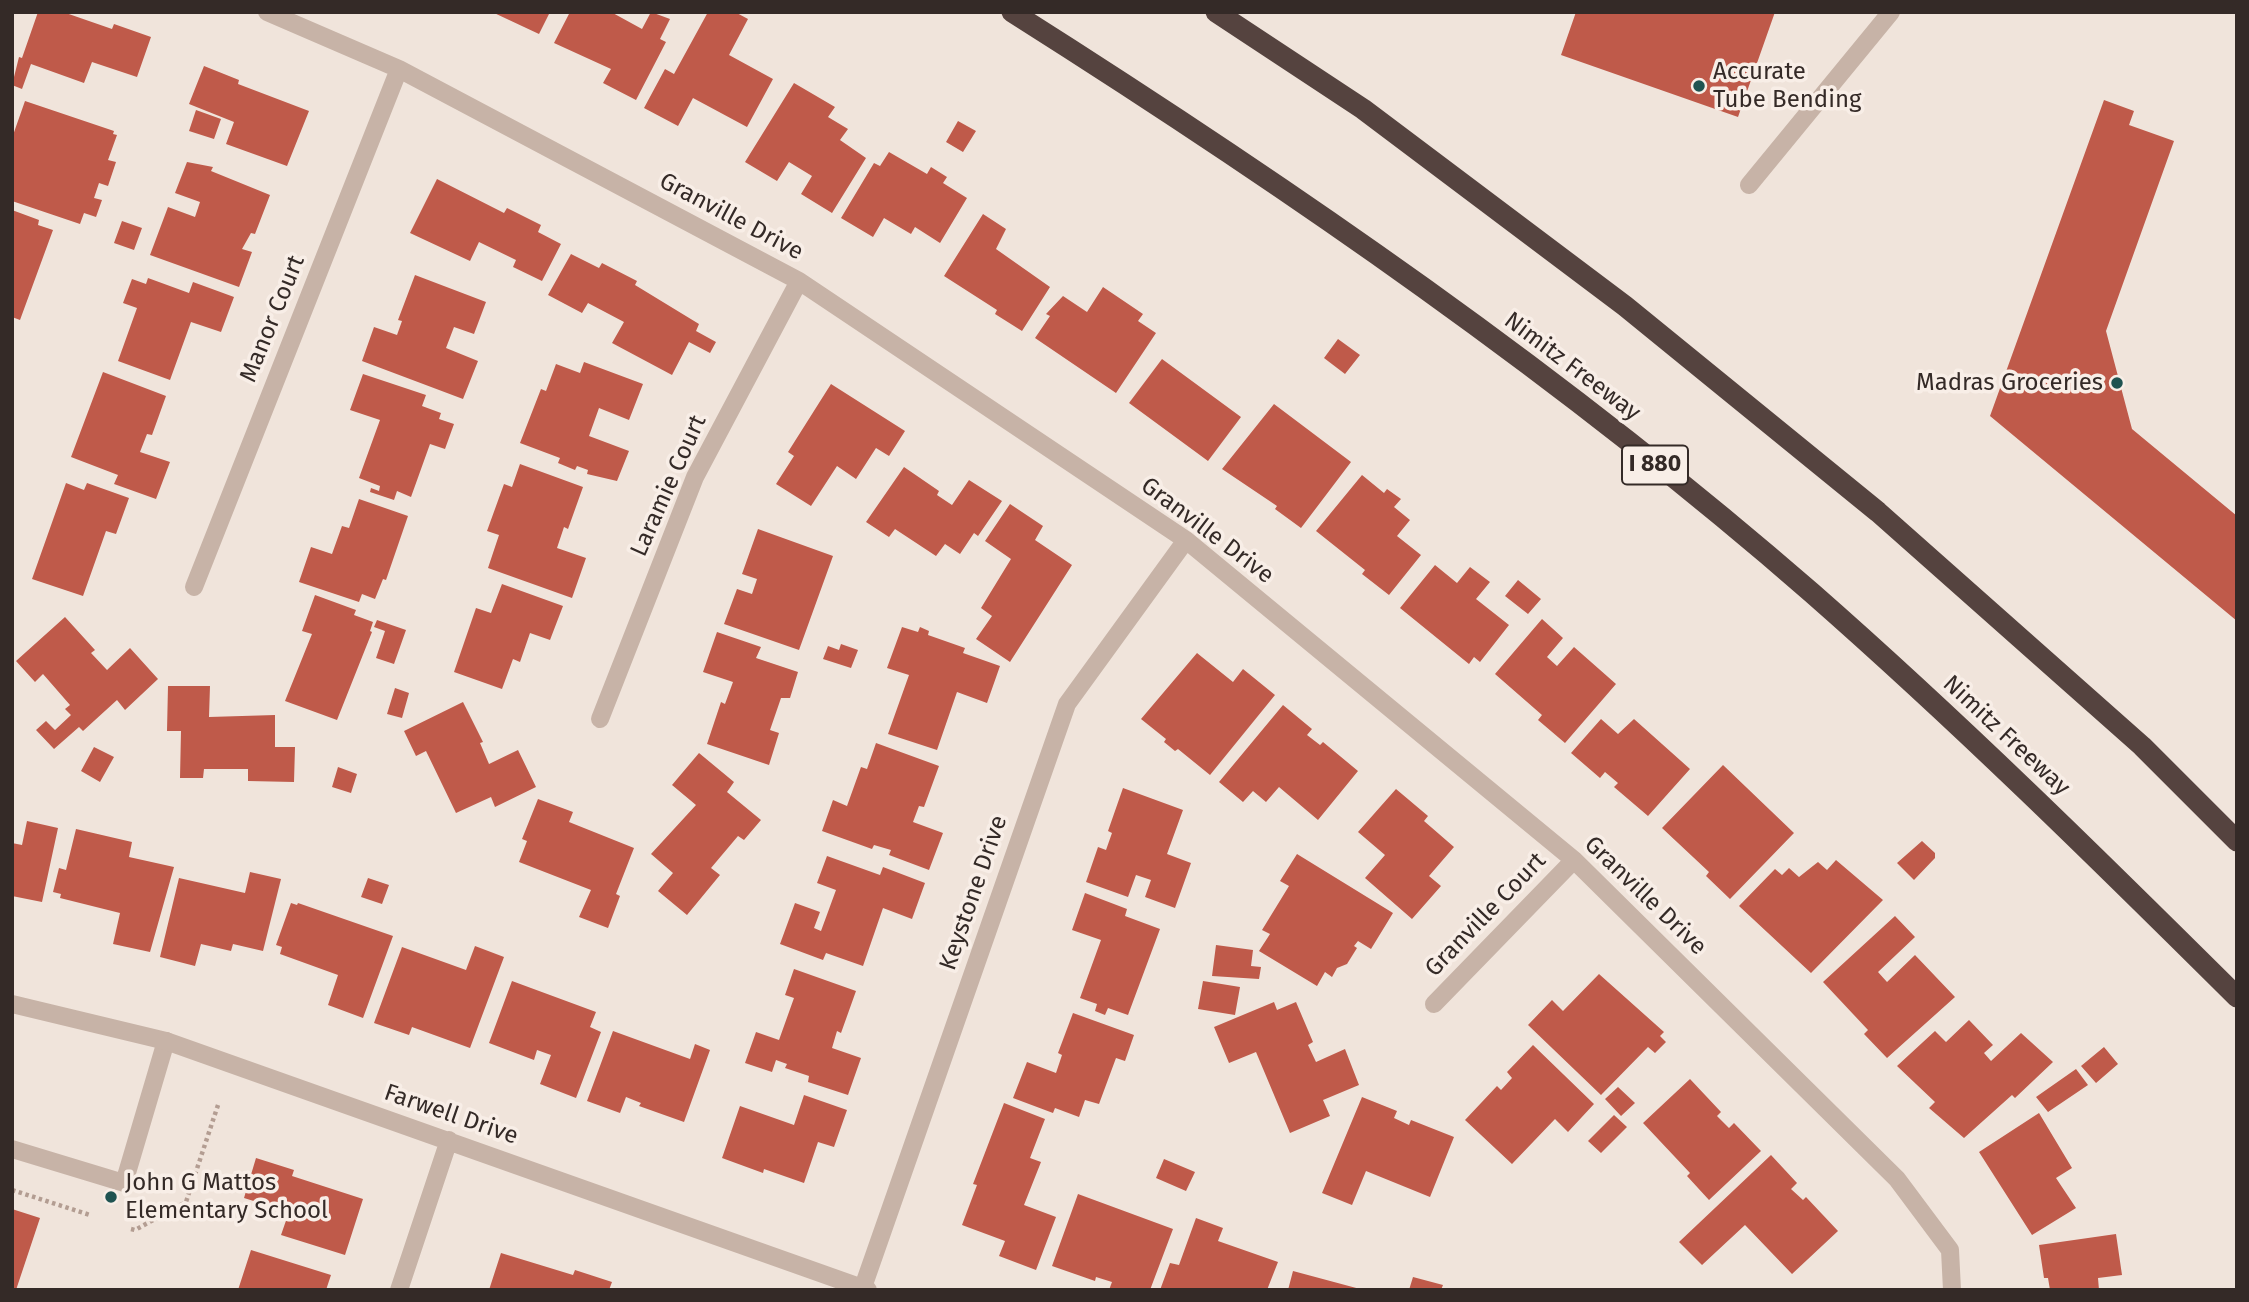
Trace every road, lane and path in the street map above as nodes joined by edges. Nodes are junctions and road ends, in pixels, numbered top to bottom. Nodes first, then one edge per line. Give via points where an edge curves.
1 (267, 12) edge
2 (1012, 12) edge
3 (1216, 12) edge
4 (1891, 12) edge
5 (399, 69) junction
6 (1749, 185) dead end
7 (799, 281) junction
8 (1186, 540) junction
9 (194, 587) dead end
10 (600, 719) dead end
11 (2237, 841) edge
12 (1574, 860) junction
13 (2237, 997) edge
14 (12, 1004) edge
15 (1434, 1004) dead end
16 (166, 1041) junction
17 (219, 1102) dead end
18 (449, 1140) junction
19 (12, 1149) edge
20 (12, 1190) edge
21 (90, 1215) dead end
22 (131, 1229) dead end
23 (864, 1289) edge
24 (399, 1290) edge
25 (1952, 1290) edge

1 - 5 street, Granville Drive
2 - 13 highway, Nimitz Freeway / I 880 via 1292,196 1559,386 1811,593 2057,819
3 - 11 highway via 1363,109 1636,314 1878,512 2142,746
4 - 6 street
5 - 7 street, Granville Drive
5 - 9 street, Manor Court
7 - 8 street, Granville Drive
7 - 10 street, Laramie Court via 695,477
8 - 12 street, Granville Drive
8 - 23 street, Keystone Drive via 1067,704
12 - 15 street, Granville Court
12 - 25 street, Granville Drive via 1897,1179 1951,1250
14 - 16 street, Farwell Drive
16 - 18 street, Farwell Drive
16 - 19 street via 124,1183
17 - 22 path via 186,1202
18 - 23 street, Farwell Drive
18 - 24 street
20 - 21 path

